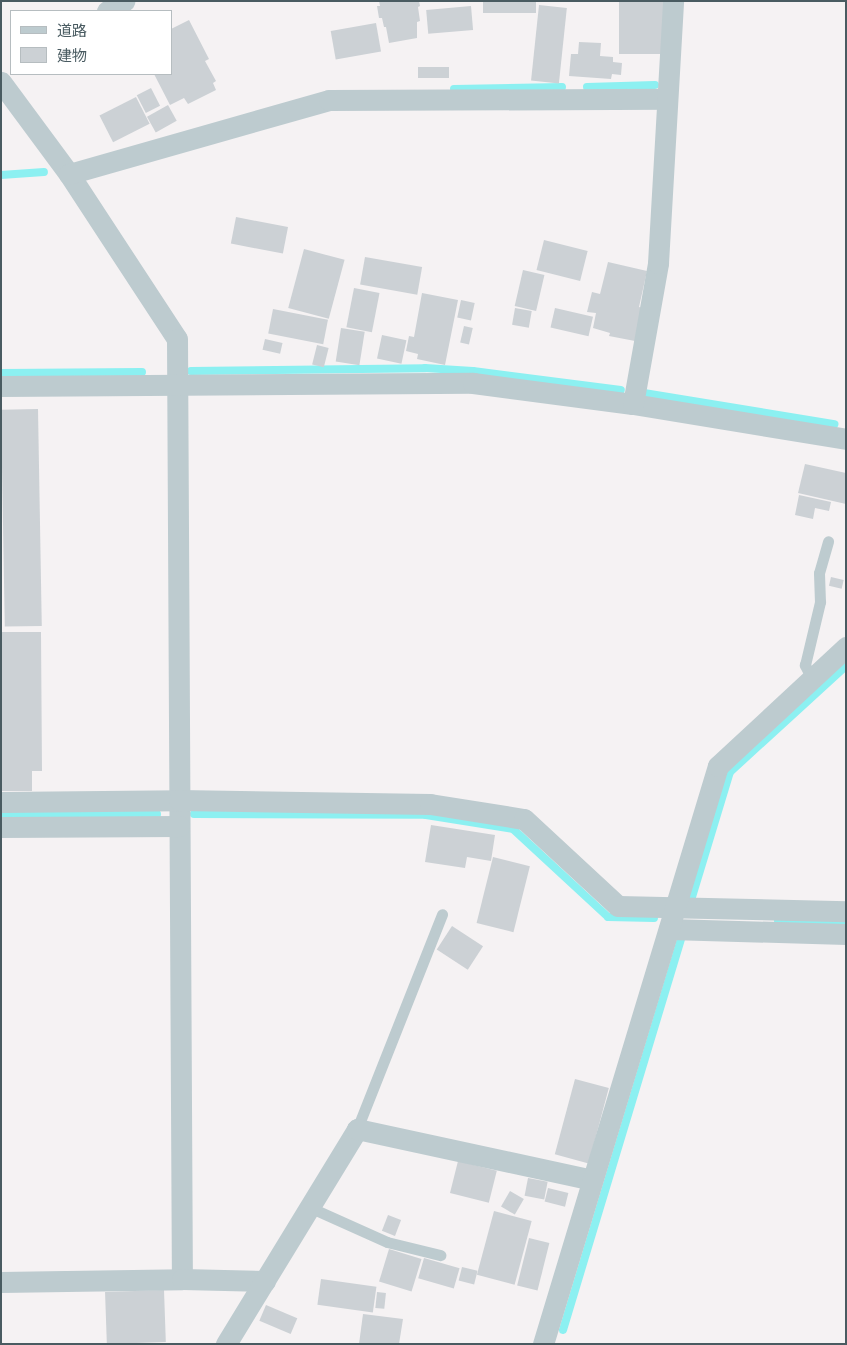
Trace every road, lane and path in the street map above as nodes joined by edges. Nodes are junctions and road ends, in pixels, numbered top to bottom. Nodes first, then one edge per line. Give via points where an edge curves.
1 (124, 1) edge
2 (673, 1) edge
3 (109, 10) edge
4 (1, 82) edge
5 (667, 99) junction
6 (69, 174) junction
7 (176, 384) junction
8 (1, 386) edge
9 (633, 404) junction
10 (846, 439) edge
11 (828, 541) dead end
12 (846, 647) edge
13 (812, 679) junction
14 (179, 800) junction
15 (1, 802) edge
16 (179, 826) junction
17 (1, 827) edge
18 (675, 907) junction
19 (846, 911) edge
20 (442, 914) dead end
21 (668, 929) junction
22 (846, 934) edge
23 (357, 1129) junction
24 (592, 1180) junction
25 (309, 1207) junction
26 (440, 1255) dead end
27 (182, 1279) junction
28 (265, 1280) junction
29 (1, 1282) edge
30 (226, 1344) edge
31 (543, 1344) edge

1 - 3 street
2 - 5 street
4 - 6 street
5 - 6 street via 329,100
5 - 9 street via 658,263
6 - 7 street via 177,339
7 - 8 street
7 - 9 street via 473,383
7 - 14 street
9 - 10 street
11 - 13 lane via 819,573 820,602 805,666
12 - 13 street
13 - 18 street via 718,766
14 - 15 street
14 - 16 street
14 - 18 street via 430,804 524,819 618,906
16 - 17 street
16 - 27 street
18 - 19 street
18 - 21 street
20 - 23 lane
21 - 22 street
21 - 24 street
23 - 24 street
23 - 25 street
24 - 31 street
25 - 26 lane via 388,1242
25 - 28 street
27 - 28 street
27 - 29 street
28 - 30 street

